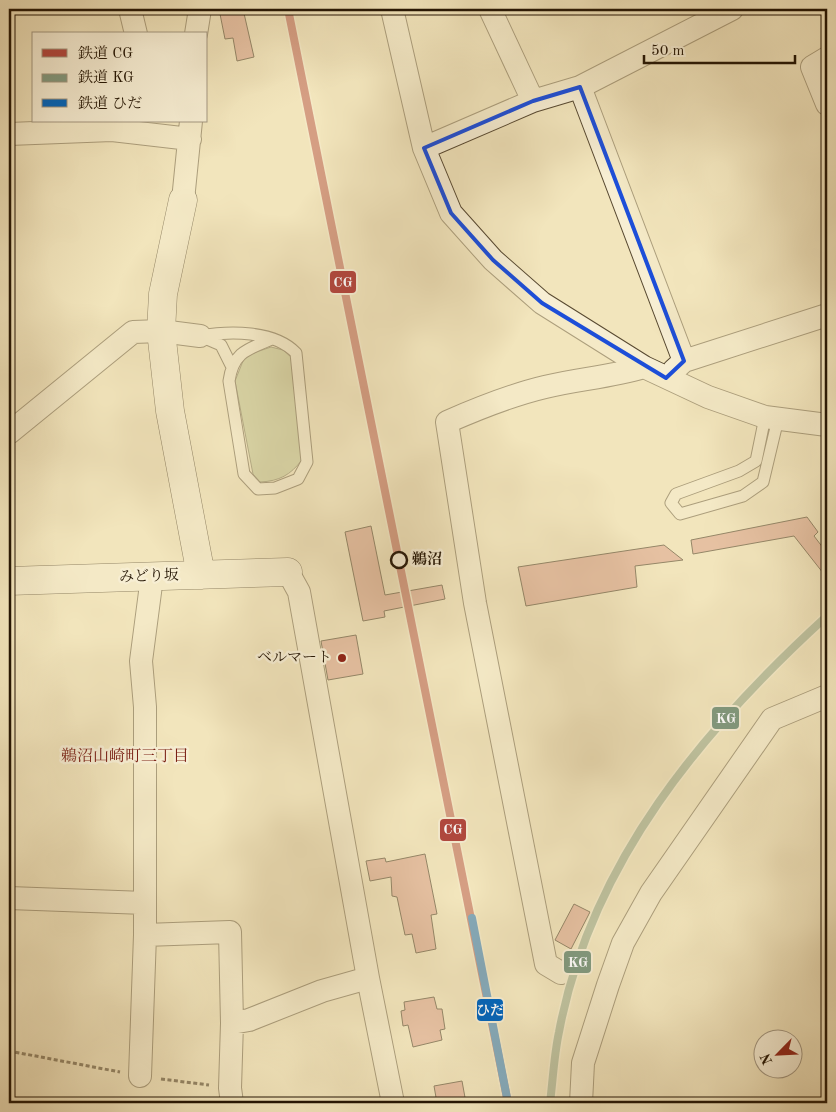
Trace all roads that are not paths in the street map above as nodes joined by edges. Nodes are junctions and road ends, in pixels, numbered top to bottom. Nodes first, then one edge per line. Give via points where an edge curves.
1 (130, 9) edge
2 (200, 9) edge
3 (392, 9) edge
4 (490, 9) edge
5 (732, 9) edge
6 (136, 32) edge
7 (196, 32) edge
8 (827, 58) edge
9 (580, 87) junction
10 (533, 101) junction
11 (827, 104) edge
12 (191, 130) edge
13 (9, 134) edge
14 (424, 148) junction
15 (183, 200) joint
16 (827, 314) edge
17 (161, 331) junction
18 (200, 336) junction
19 (272, 339) junction
20 (684, 361) junction
21 (231, 365) junction
22 (644, 367) junction
23 (666, 378) junction
24 (772, 418) junction
25 (827, 425) edge
26 (9, 433) edge
27 (288, 572) joint
28 (201, 575) junction
29 (152, 577) junction
30 (9, 581) edge
31 (827, 696) edge
32 (9, 898) edge
33 (145, 903) junction
34 (145, 935) junction
35 (561, 973) dead end
36 (368, 978) junction
37 (232, 1023) junction
38 (140, 1076) dead end
39 (232, 1103) edge
40 (393, 1103) edge
41 (581, 1103) edge

1 - 6 street
2 - 7 street
3 - 14 street
4 - 10 street
5 - 9 street
8 - 11 street via 812,67
9 - 10 street
9 - 20 street
10 - 14 street
12 - 13 street
12 - 15 street
14 - 22 street via 451,213 493,260 542,303
15 - 17 street via 164,294
16 - 20 street
17 - 18 street
17 - 26 street via 133,332
17 - 28 street via 170,411
18 - 19 lane via 226,332
18 - 21 lane via 221,345
19 - 21 lane via 245,350
19 - 21 lane via 288,345 296,353 307,462 298,479 275,488 258,489 244,474 229,381
20 - 23 street
22 - 23 street
22 - 35 street via 498,400 447,422 475,603 546,964
23 - 24 street via 708,397
24 - 24 lane via 763,482 742,496 680,514 671,503 676,494 739,471 756,461
24 - 25 street
27 - 28 street, みどり坂
27 - 36 street via 299,592
28 - 29 street, みどり坂
29 - 30 street, みどり坂
29 - 33 street via 141,660 145,707
31 - 41 street via 772,719 651,893 623,943 608,985 583,1062
32 - 33 street
33 - 34 street
34 - 37 street via 230,932
34 - 38 street
36 - 37 street
36 - 40 street
37 - 39 street

